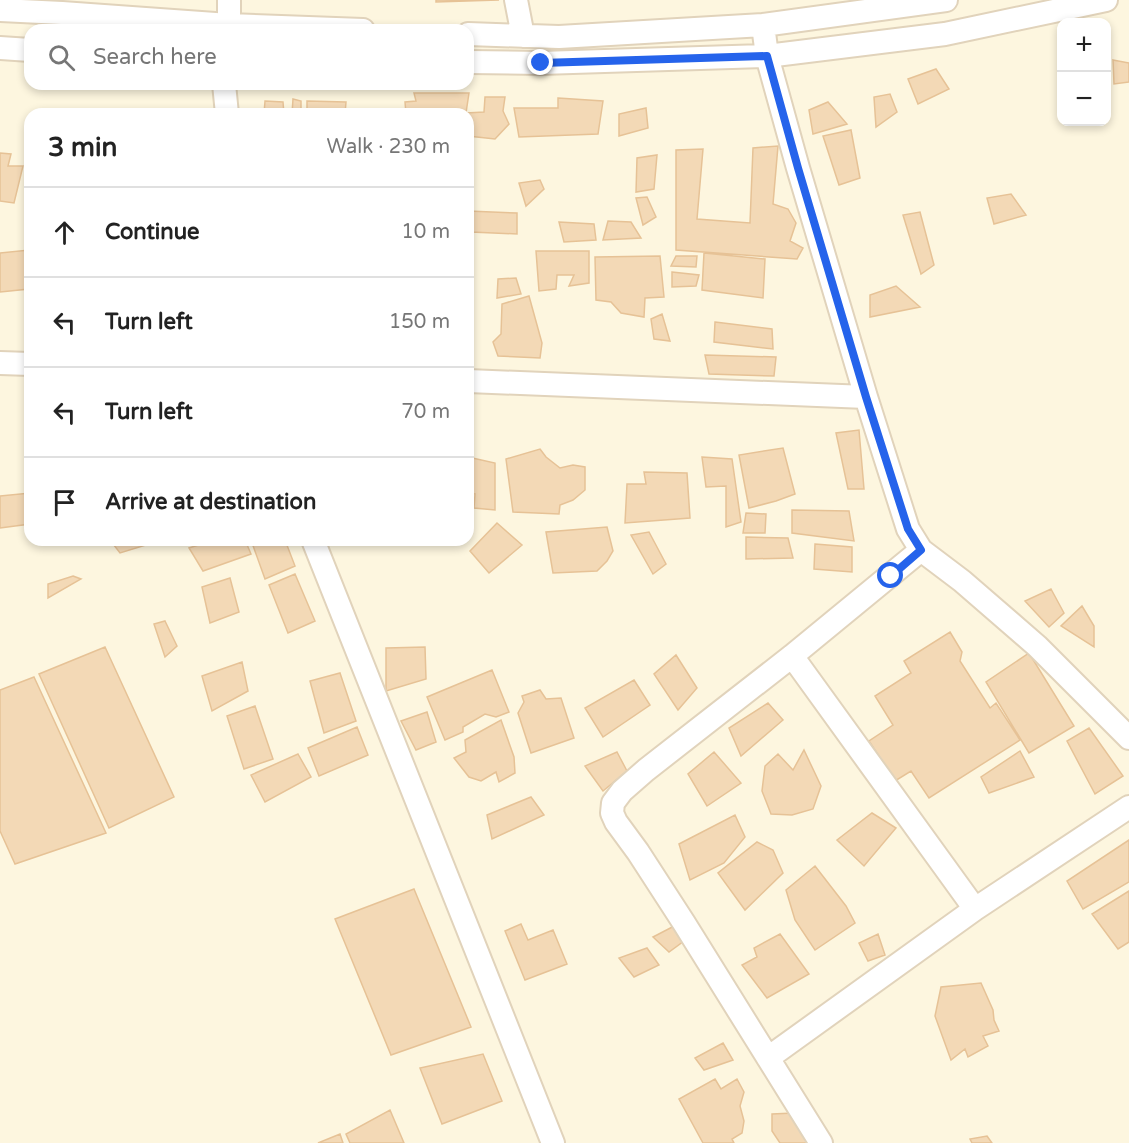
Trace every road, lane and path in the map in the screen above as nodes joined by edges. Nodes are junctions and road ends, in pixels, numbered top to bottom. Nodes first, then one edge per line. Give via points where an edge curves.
1 (229, 0) edge
2 (516, 0) edge
3 (946, 0) edge
4 (1106, 0) edge
5 (0, 10) edge
6 (215, 24) edge
7 (229, 24) edge
8 (764, 25) junction
9 (474, 34) edge
10 (523, 36) junction
11 (0, 48) edge
12 (24, 50) edge
13 (767, 56) junction
14 (474, 62) edge
15 (225, 90) edge
16 (226, 108) edge
17 (0, 363) edge
18 (24, 364) edge
19 (474, 381) edge
20 (866, 397) junction
21 (315, 546) edge
22 (921, 550) junction
23 (792, 656) junction
24 (1129, 738) edge
25 (1129, 807) edge
26 (975, 909) junction
27 (768, 1058) junction
28 (553, 1143) edge
29 (821, 1143) edge

1 - 7 street
2 - 10 street
3 - 8 street
4 - 13 street via 945,34
5 - 6 street
8 - 10 street
8 - 13 street
9 - 10 street
11 - 12 street
13 - 14 street
13 - 20 street
15 - 16 street
17 - 18 street
19 - 20 street
20 - 22 street via 908,529
21 - 28 street
22 - 23 street
22 - 24 street via 1037,646
23 - 26 street
23 - 27 street via 646,770 622,791 613,803 612,813
25 - 26 street
26 - 27 street
27 - 29 street

